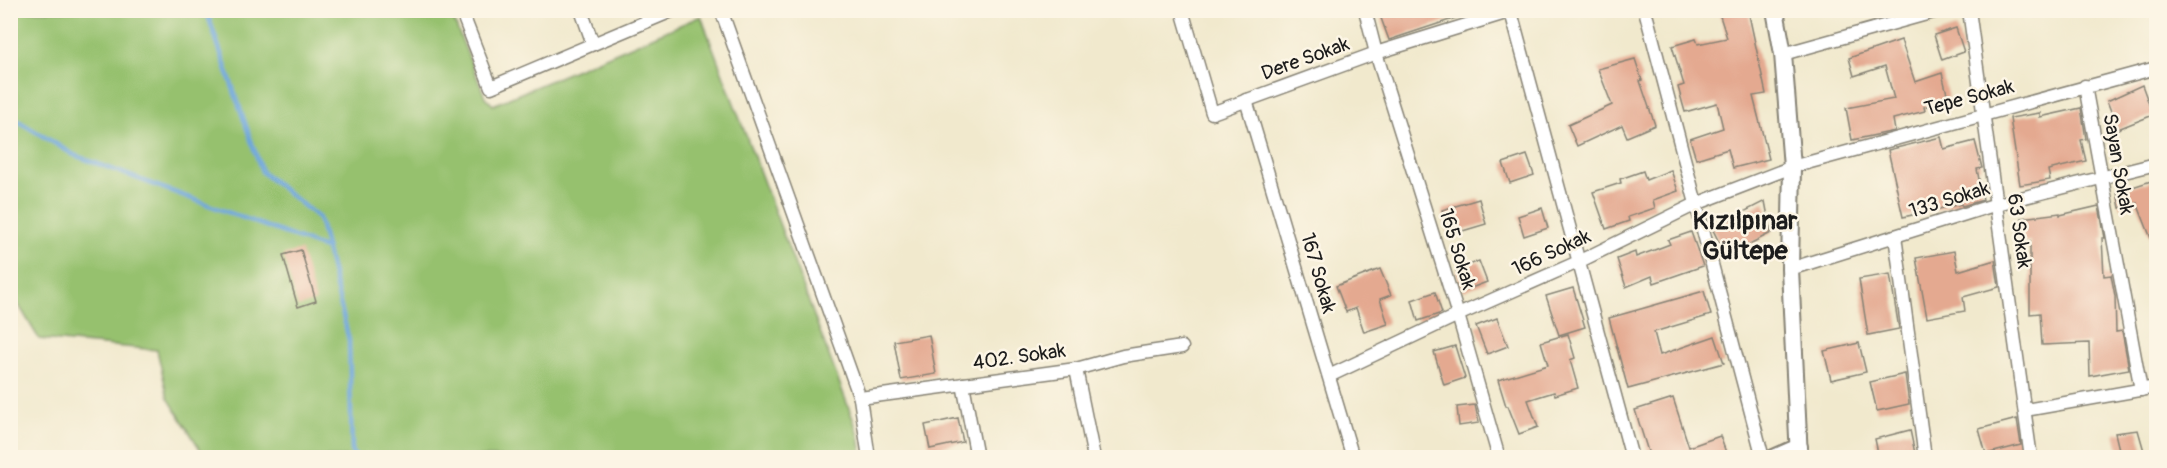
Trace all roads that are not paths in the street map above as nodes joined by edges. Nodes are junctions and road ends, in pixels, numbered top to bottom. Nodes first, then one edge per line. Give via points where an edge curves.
1 (461, 10) edge
2 (581, 10) edge
3 (674, 10) edge
4 (721, 10) edge
5 (1182, 10) edge
6 (1365, 10) edge
7 (1645, 10) edge
8 (1775, 10) edge
9 (1941, 10) edge
10 (1969, 10) edge
11 (1513, 11) edge
12 (593, 44) junction
13 (1376, 53) junction
14 (1783, 54) junction
15 (2157, 68) edge
16 (2085, 86) junction
17 (1246, 100) junction
18 (1984, 113) junction
19 (2157, 164) edge
20 (1791, 167) junction
21 (2102, 178) junction
22 (1695, 204) junction
23 (1997, 204) junction
24 (1895, 236) junction
25 (1578, 262) junction
26 (1790, 268) junction
27 (1458, 315) junction
28 (1182, 346) dead end
29 (1076, 369) junction
30 (1329, 376) junction
31 (963, 384) junction
32 (2157, 387) edge
33 (2141, 390) junction
34 (860, 398) junction
35 (2025, 410) junction
36 (1799, 452) edge
37 (869, 458) edge
38 (977, 458) edge
39 (1094, 458) edge
40 (1353, 458) edge
41 (1499, 458) edge
42 (1632, 458) edge
43 (1763, 458) edge
44 (1774, 458) edge
45 (1925, 458) edge
46 (2031, 458) edge

1 - 12 street via 491,87
2 - 12 street
3 - 12 street
4 - 34 street
5 - 17 street, Dere Sokak via 1212,112
6 - 13 street, 165 Sokak
7 - 22 street
8 - 14 street
9 - 14 street
10 - 18 street, 63 Sokak
11 - 13 street, Dere Sokak
11 - 25 street
13 - 17 street, Dere Sokak
13 - 27 street, 165 Sokak
14 - 20 street
15 - 16 street, Tepe Sokak
16 - 18 street, Tepe Sokak
16 - 21 street, Sayan Sokak
17 - 30 street, 167 Sokak
18 - 20 street, Tepe Sokak
18 - 23 street, 63 Sokak
19 - 21 street, 133 Sokak
20 - 22 street, 166 Sokak
20 - 26 street
21 - 23 street, 133 Sokak
21 - 33 street, Sayan Sokak
22 - 25 street, 166 Sokak
22 - 43 street
23 - 24 street, 133 Sokak
23 - 35 street, 63 Sokak
24 - 26 street, 133 Sokak
24 - 45 street
25 - 27 street, 166 Sokak
25 - 42 street
26 - 36 street
27 - 30 street, 166 Sokak
27 - 41 street, 165 Sokak
28 - 29 street, 402. Sokak
29 - 31 street, 402. Sokak
29 - 39 street
30 - 40 street, 167 Sokak
31 - 34 street, 402. Sokak
31 - 38 street
32 - 33 street
33 - 35 street
34 - 37 street
35 - 46 street, 63 Sokak
36 - 44 street

